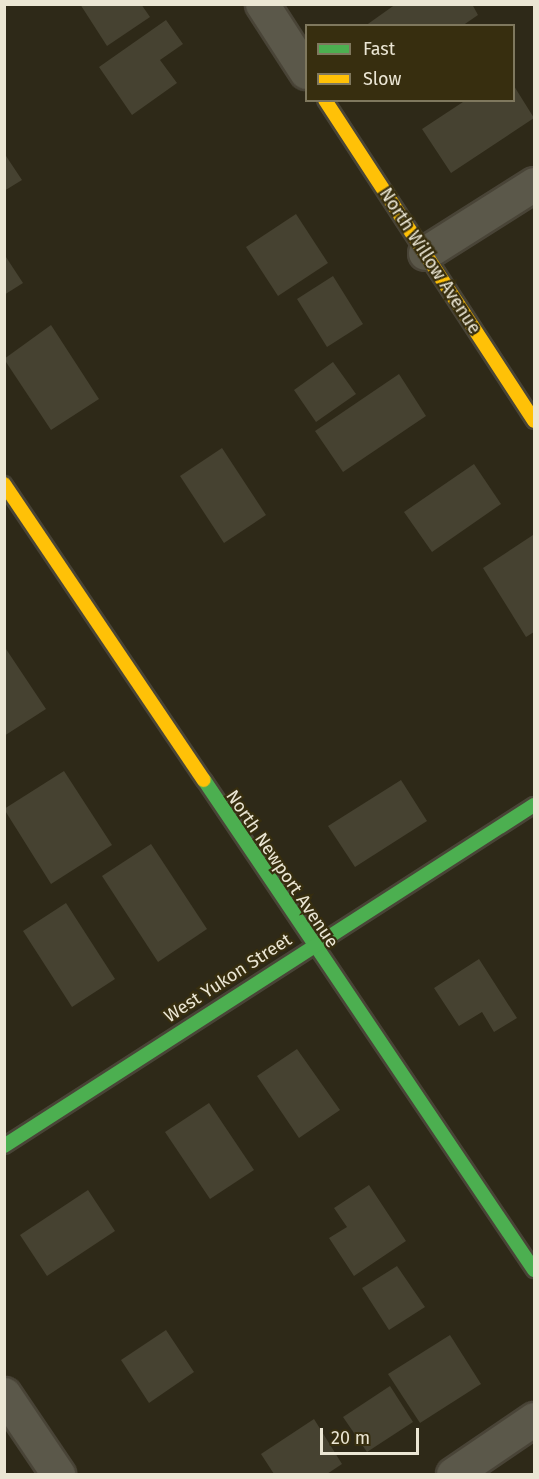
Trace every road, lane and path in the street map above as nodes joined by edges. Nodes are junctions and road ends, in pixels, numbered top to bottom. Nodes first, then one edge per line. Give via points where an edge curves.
1 (262, 4) edge
2 (305, 70) edge
3 (326, 102) edge
4 (534, 184) edge
5 (426, 254) junction
6 (534, 421) edge
7 (4, 484) edge
8 (534, 805) edge
9 (311, 945) junction
10 (4, 1146) edge
11 (534, 1270) edge
12 (4, 1394) edge
13 (534, 1419) edge
14 (58, 1474) edge
15 (453, 1474) edge

1 - 2 street
3 - 5 street, North Willow Avenue
4 - 5 street
5 - 6 street, North Willow Avenue
7 - 9 street, North Newport Avenue
8 - 9 street, West Yukon Street
9 - 10 street, West Yukon Street
9 - 11 street, North Newport Avenue
12 - 14 street
13 - 15 street

